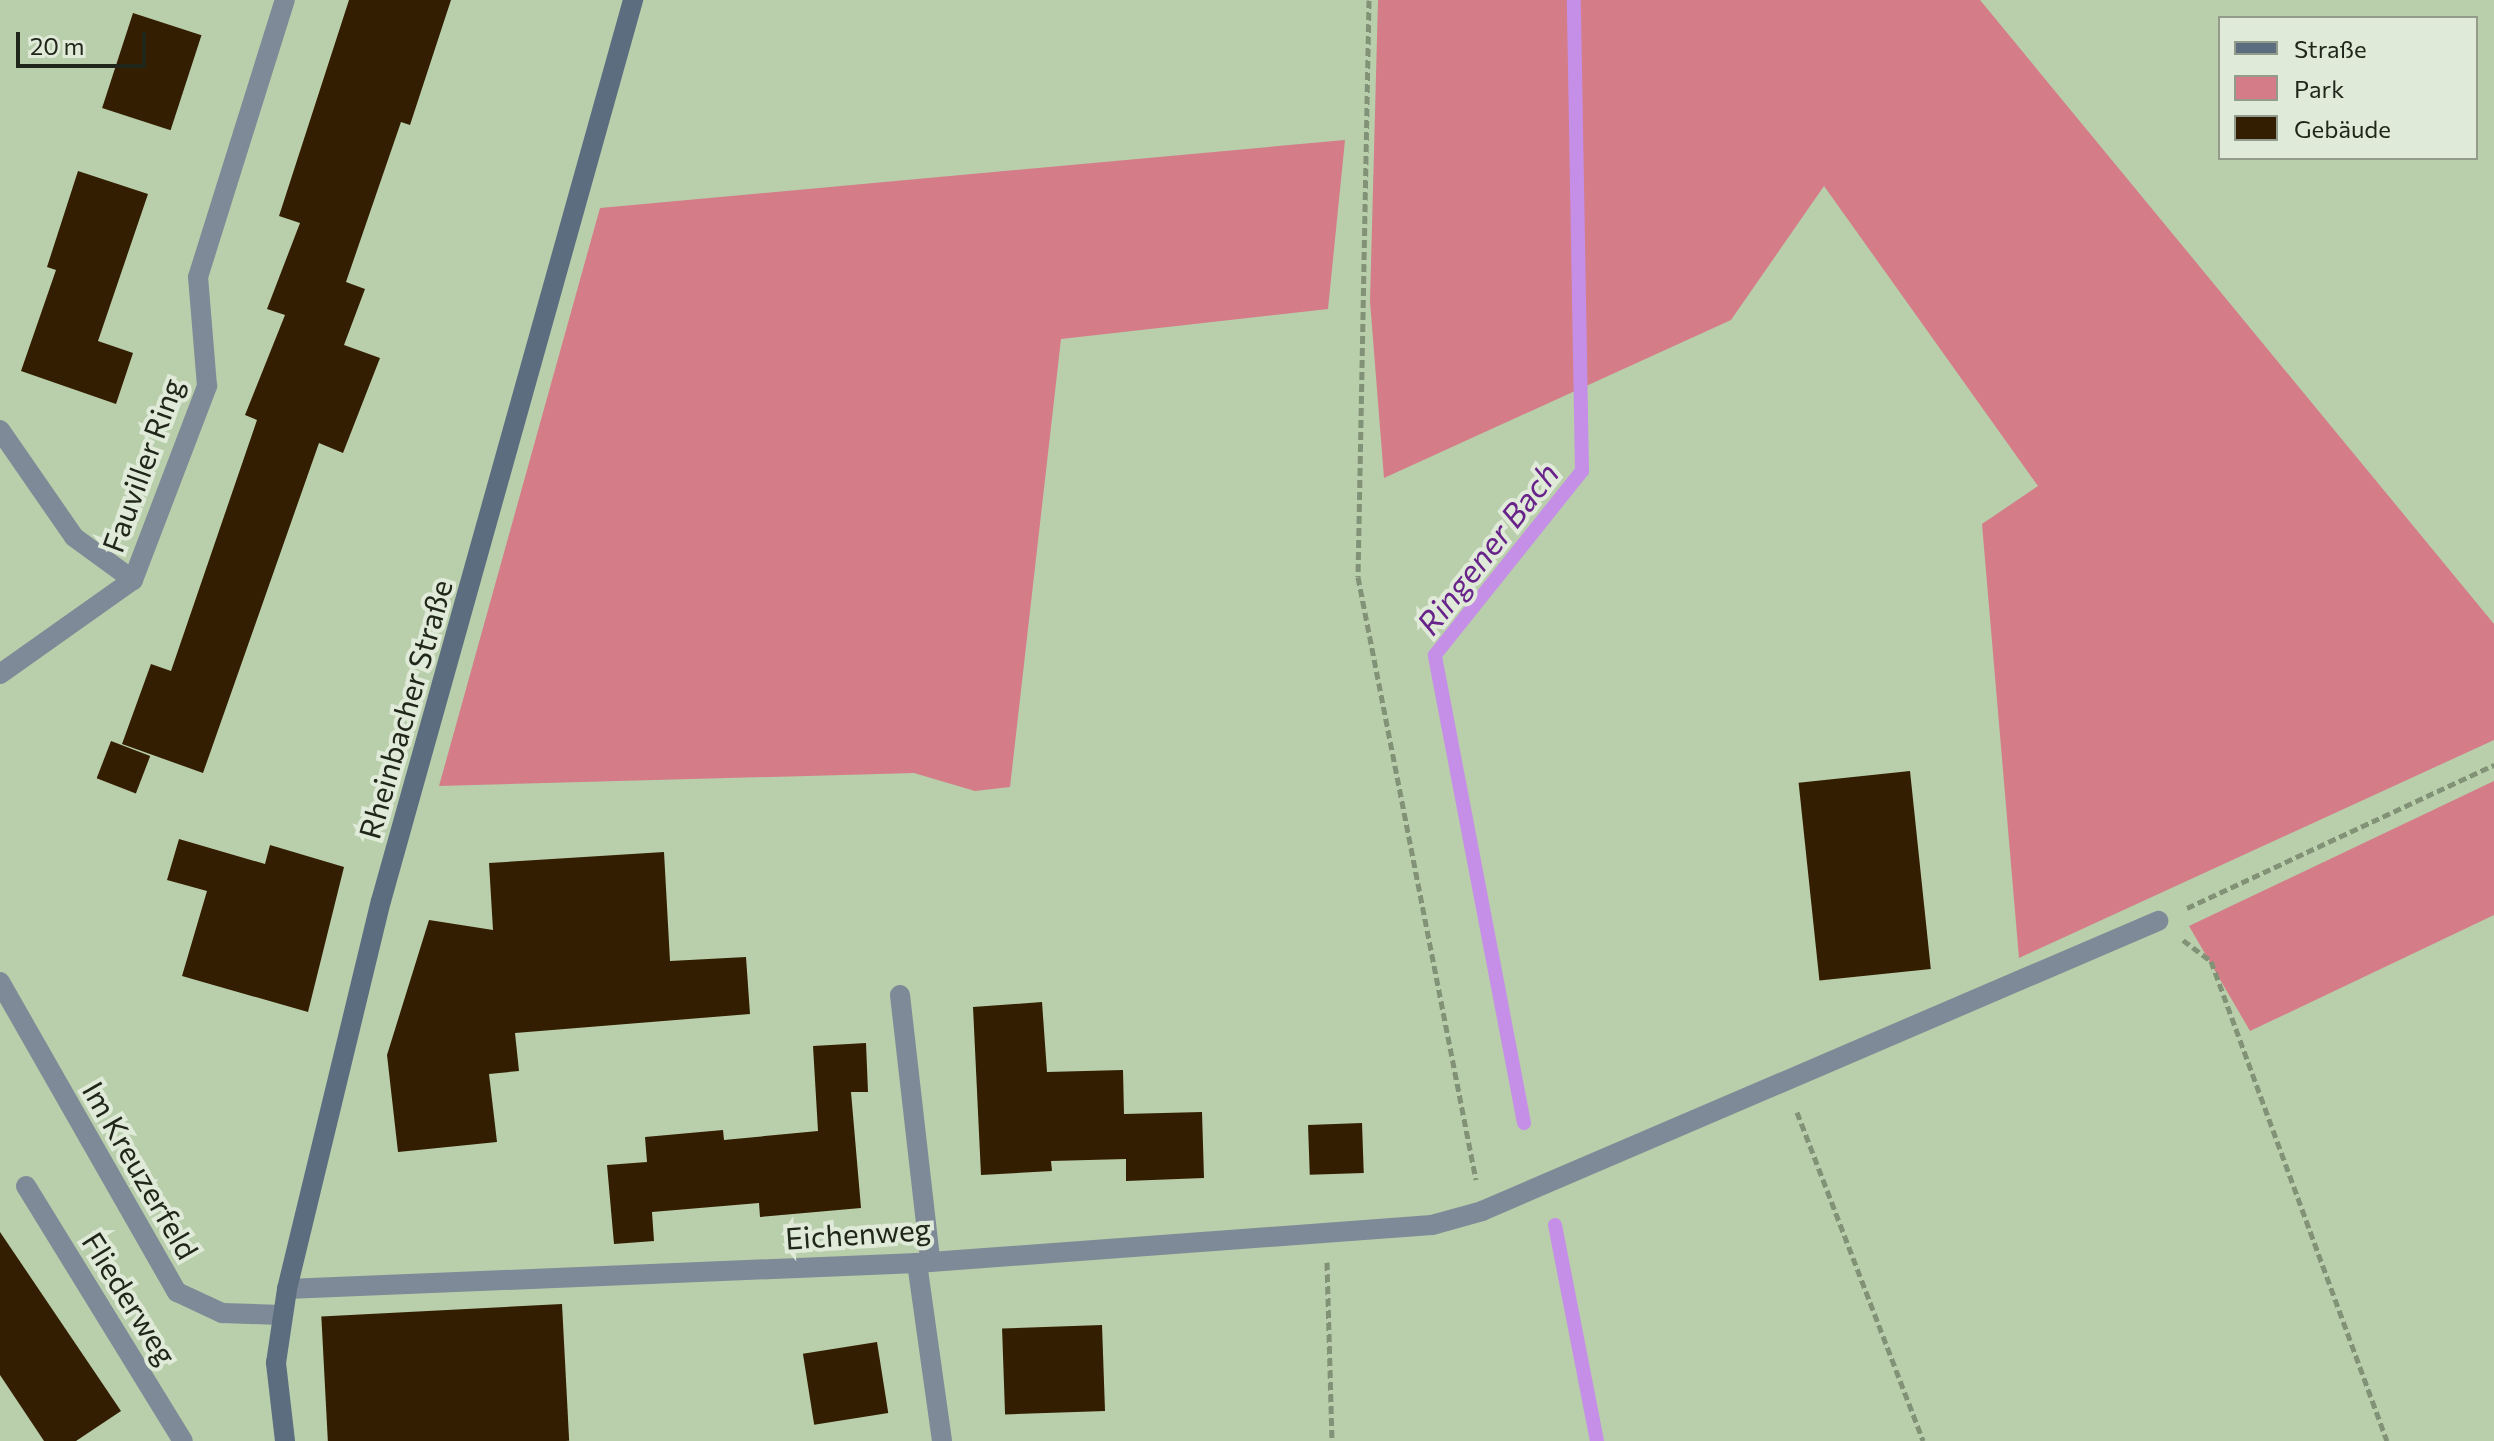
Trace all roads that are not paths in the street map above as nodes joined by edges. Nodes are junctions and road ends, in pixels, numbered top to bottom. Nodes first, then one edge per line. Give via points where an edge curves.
1 (285, 0) edge
2 (633, 0) edge
3 (0, 430) edge
4 (133, 580) junction
5 (0, 674) edge
6 (2158, 921) road end
7 (0, 982) edge
8 (900, 995) dead end
9 (26, 1186) dead end
10 (924, 1261) junction
11 (287, 1289) junction
12 (281, 1315) junction
13 (183, 1441) edge
14 (285, 1441) edge
15 (942, 1441) edge

1 - 4 street, Fauviller Ring via 198,277 207,386
2 - 11 main road, Rheinbacher Straße via 381,901 344,1073
3 - 4 street, Fauviller Ring via 74,537
4 - 5 street, Fauviller Ring
6 - 10 street, Eichenweg via 1482,1211 1432,1225
7 - 12 street, Im Kreuzerfeld via 177,1292 222,1313
8 - 10 street
9 - 13 street, Fliederweg
10 - 11 street, Eichenweg
10 - 15 street
11 - 12 main road, Rheinbacher Straße
12 - 14 main road, Rheinbacher Straße via 277,1387

